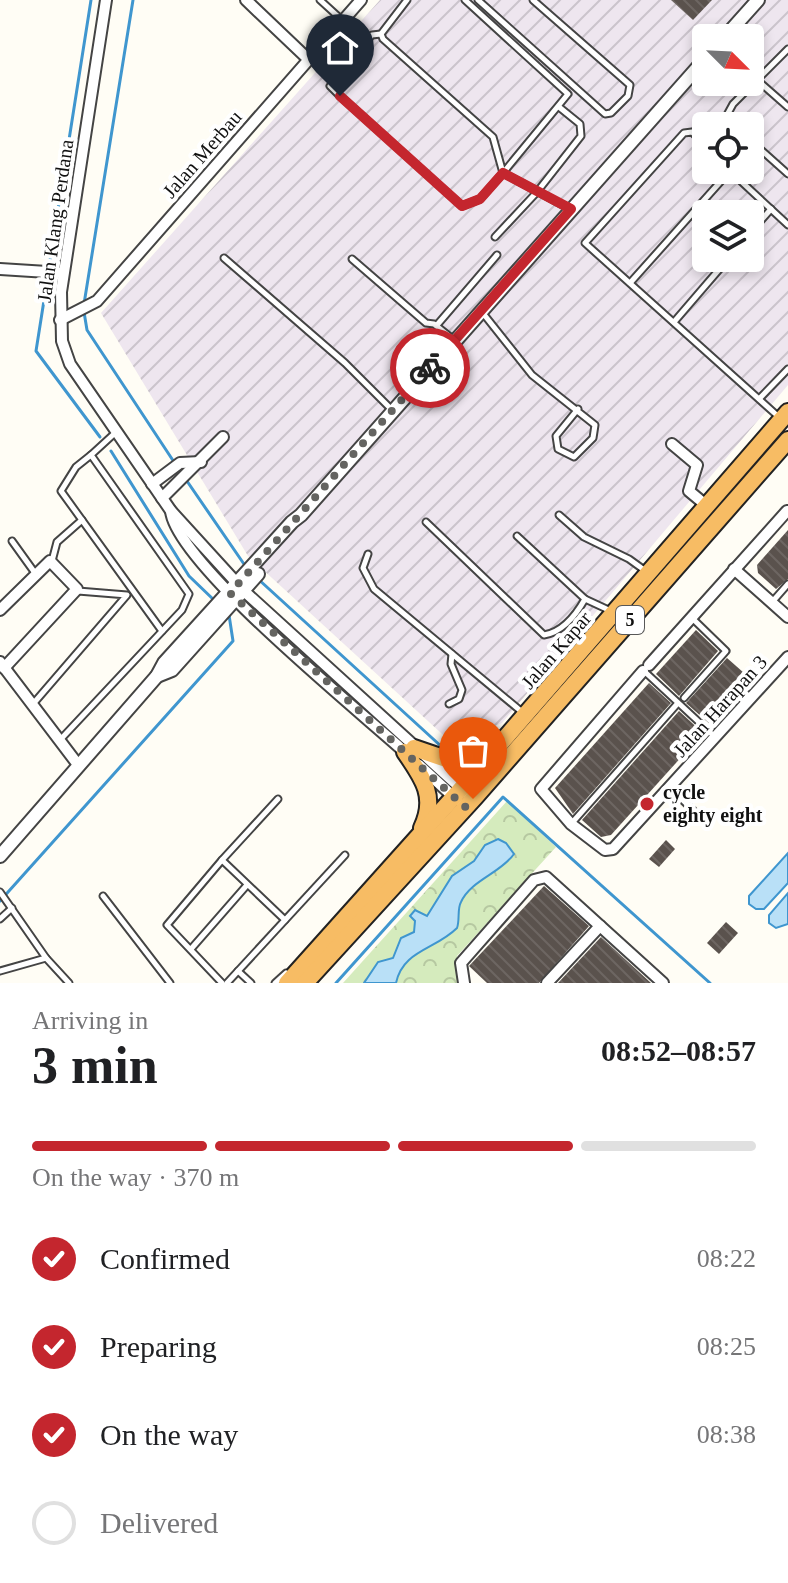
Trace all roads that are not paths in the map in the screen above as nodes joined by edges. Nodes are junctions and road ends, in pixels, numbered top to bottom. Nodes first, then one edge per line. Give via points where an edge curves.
1 (106, 0) edge
2 (246, 0) edge
3 (320, 0) edge
4 (361, 0) edge
5 (407, 0) edge
6 (465, 0) edge
7 (478, 0) edge
8 (533, 0) edge
9 (758, 0) edge
10 (343, 21) junction
11 (737, 24) edge
12 (381, 34) junction
13 (788, 49) edge
14 (308, 59) junction
15 (764, 72) edge
16 (692, 74) edge
17 (764, 86) edge
18 (742, 96) edge
19 (559, 107) junction
20 (788, 107) edge
21 (729, 112) edge
22 (692, 132) edge
23 (764, 153) edge
24 (503, 173) junction
25 (788, 174) edge
26 (718, 184) edge
27 (745, 184) edge
28 (537, 192) junction
29 (571, 209) junction
30 (771, 209) junction
31 (764, 217) edge
32 (788, 225) edge
33 (495, 237) dead end
34 (497, 255) dead end
35 (224, 258) dead end
36 (352, 259) dead end
37 (0, 269) edge
38 (58, 272) junction
39 (717, 272) edge
40 (630, 283) junction
41 (481, 312) junction
42 (60, 320) junction
43 (674, 322) junction
44 (437, 325) junction
45 (455, 341) junction
46 (788, 369) edge
47 (760, 398) junction
48 (578, 409) junction
49 (393, 410) junction
50 (785, 416) edge
51 (115, 433) junction
52 (223, 437) dead end
53 (788, 440) edge
54 (672, 444) dead end
55 (91, 455) junction
56 (201, 462) junction
57 (152, 484) junction
58 (162, 498) junction
59 (707, 506) junction
60 (787, 511) edge
61 (559, 515) dead end
62 (82, 520) junction
63 (426, 522) dead end
64 (517, 536) dead end
65 (12, 541) dead end
66 (368, 554) dead end
67 (52, 561) junction
68 (734, 569) junction
69 (35, 574) junction
70 (649, 574) junction
71 (788, 584) edge
72 (78, 591) junction
73 (130, 593) junction
74 (233, 596) junction
75 (585, 599) junction
76 (772, 602) junction
77 (0, 610) edge
78 (615, 613) junction
79 (691, 617) junction
80 (788, 617) edge
81 (162, 631) junction
82 (453, 653) junction
83 (788, 657) edge
84 (2, 665) edge
85 (646, 668) junction
86 (684, 698) dead end
87 (678, 703) junction
88 (33, 704) junction
89 (449, 704) dead end
90 (526, 715) junction
91 (715, 737) junction
92 (60, 740) junction
93 (497, 748) junction
94 (410, 750) junction
95 (79, 766) junction
96 (669, 787) junction
97 (464, 798) junction
98 (278, 799) dead end
99 (693, 810) dead end
100 (571, 824) junction
101 (416, 840) junction
102 (345, 855) dead end
103 (0, 856) edge
104 (222, 860) junction
105 (247, 885) junction
106 (0, 892) edge
107 (103, 896) dead end
108 (10, 905) junction
109 (0, 919) edge
110 (285, 920) junction
111 (600, 926) junction
112 (191, 949) junction
113 (314, 953) junction
114 (46, 958) junction
115 (0, 971) edge
116 (238, 971) junction
117 (658, 981) edge
118 (69, 983) edge
119 (170, 983) edge
120 (225, 983) edge
121 (251, 983) edge
122 (275, 983) edge
123 (287, 983) edge
124 (305, 983) edge
125 (464, 983) edge
126 (547, 983) edge

1 - 38 street, Jalan Klang Perdana
2 - 14 street
3 - 10 lane
4 - 10 street, Jalan Merbau
5 - 12 lane
6 - 19 lane via 568,94
7 - 8 lane via 605,114 611,113 628,96 630,85
9 - 11 street
10 - 14 street, Jalan Merbau
12 - 24 lane via 493,137
12 - 24 lane via 372,35 330,86 462,206 480,199
13 - 15 lane
14 - 42 street, Jalan Merbau via 97,301
16 - 29 street
17 - 20 lane
18 - 21 lane
19 - 24 lane
19 - 28 lane via 580,124 581,136
22 - 40 lane via 684,133 587,237 588,248
23 - 25 lane
24 - 28 lane
26 - 40 lane
27 - 30 lane
28 - 29 lane
28 - 33 lane
29 - 41 street
30 - 31 lane
30 - 32 lane
34 - 44 lane
35 - 49 lane
36 - 44 lane via 426,323
37 - 38 street
38 - 42 street, Jalan Klang Perdana
39 - 43 lane
40 - 43 lane
41 - 45 street
41 - 48 lane via 532,375
42 - 51 street, Jalan Klang Perdana via 70,364
43 - 47 lane
44 - 45 lane
45 - 49 street
46 - 47 lane
47 - 50 lane
48 - 48 lane via 595,425 593,438 574,457 558,449 556,436
49 - 74 street
50 - 59 highway, Jalan Kapar / 5
51 - 55 lane
51 - 57 street, Jalan Klang Perdana
52 - 56 street
53 - 97 highway, Jalan Kapar / 5
54 - 59 street via 697,465 689,491
55 - 62 lane via 61,491
55 - 81 lane via 186,585 187,602
56 - 57 street via 180,463
56 - 58 street
57 - 58 street, Jalan Klang Perdana
58 - 74 street, Jalan Klang Perdana via 172,524
59 - 70 highway, Jalan Kapar / 5
60 - 68 street
61 - 70 lane via 584,537
62 - 67 lane via 57,542
62 - 73 lane
63 - 75 lane via 544,635 564,626
64 - 75 lane
65 - 69 lane
66 - 82 lane via 363,568 374,589
67 - 69 street
67 - 72 street
68 - 76 street
68 - 79 street
69 - 77 street
70 - 78 highway, Jalan Kapar / 5
71 - 76 lane
72 - 73 lane
72 - 84 street
73 - 81 lane
73 - 88 lane
74 - 94 street, Jalan Klang Perdana
74 - 95 street via 172,670 157,676
75 - 78 lane
76 - 80 street
78 - 90 highway, Jalan Kapar / 5
79 - 85 street
79 - 86 lane via 726,651
81 - 92 lane
82 - 89 lane via 451,664 462,690
82 - 90 lane
83 - 91 street, Jalan Harapan 3
84 - 88 street
85 - 87 lane
85 - 100 street via 542,784 542,794
87 - 91 lane
87 - 100 lane
88 - 92 street
90 - 93 highway, Jalan Kapar / 5
91 - 96 street, Jalan Harapan 3
92 - 95 street
93 - 94 highway via 452,761
93 - 97 highway, Jalan Kapar / 5
94 - 97 street, Jalan Klang Perdana
94 - 101 highway via 430,801
95 - 103 street
96 - 99 lane
96 - 100 street, Jalan Harapan 3 via 613,849 605,850
97 - 101 highway, Jalan Kapar / 5
97 - 124 highway, Jalan Kapar / 5
98 - 104 lane
101 - 113 highway, Jalan Kapar / 5
102 - 110 lane
104 - 105 lane
104 - 112 lane via 167,925
105 - 110 lane
105 - 112 lane
106 - 108 lane
107 - 119 lane
108 - 109 lane
108 - 114 lane
110 - 116 lane
111 - 117 street
111 - 125 street via 546,877 534,880 461,963
111 - 126 street
112 - 120 lane
113 - 122 lane
113 - 123 highway, Jalan Kapar / 5
114 - 115 lane
114 - 118 lane
116 - 120 lane
116 - 121 lane

